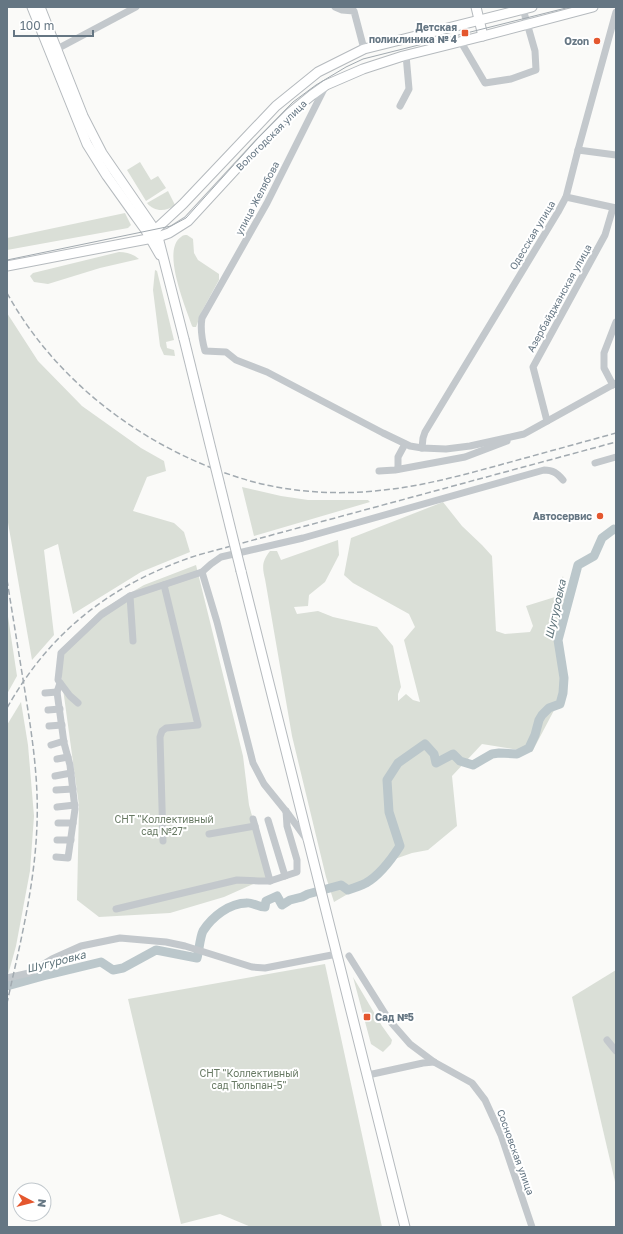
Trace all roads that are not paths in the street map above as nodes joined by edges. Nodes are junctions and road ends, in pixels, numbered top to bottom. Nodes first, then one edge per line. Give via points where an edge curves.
1 (32, 7) edge
2 (40, 7) edge
3 (136, 7) edge
4 (335, 7) edge
5 (476, 7) edge
6 (593, 7) edge
7 (615, 7) edge
8 (527, 8) edge
9 (616, 12) edge
10 (479, 20) junction
11 (528, 25) junction
12 (484, 36) junction
13 (461, 42) junction
14 (57, 49) junction
15 (364, 49) junction
16 (406, 55) junction
17 (326, 85) junction
18 (400, 106) dead end
19 (578, 150) junction
20 (616, 155) edge
21 (566, 197) junction
22 (615, 208) edge
23 (154, 235) junction
24 (7, 266) edge
25 (616, 322) edge
26 (614, 384) edge
27 (547, 421) junction
28 (524, 434) junction
29 (405, 444) junction
30 (422, 448) junction
31 (616, 457) edge
32 (595, 463) dead end
33 (398, 469) junction
34 (379, 471) dead end
35 (562, 480) dead end
36 (202, 572) junction
37 (164, 584) junction
38 (130, 596) junction
39 (133, 641) dead end
40 (60, 682) junction
41 (57, 692) junction
42 (44, 693) dead end
43 (78, 703) dead end
44 (60, 709) junction
45 (48, 710) dead end
46 (62, 725) junction
47 (49, 726) dead end
48 (64, 742) junction
49 (51, 745) dead end
50 (68, 757) junction
51 (57, 759) dead end
52 (71, 773) junction
53 (55, 776) dead end
54 (73, 789) junction
55 (56, 790) dead end
56 (75, 805) junction
57 (57, 807) dead end
58 (286, 812) junction
59 (268, 820) dead end
60 (58, 823) dead end
61 (73, 823) junction
62 (209, 834) dead end
63 (57, 840) dead end
64 (71, 840) junction
65 (163, 841) dead end
66 (310, 844) junction
67 (56, 857) dead end
68 (285, 876) junction
69 (270, 881) junction
70 (116, 908) dead end
71 (337, 954) junction
72 (349, 956) dead end
73 (7, 978) edge
74 (607, 1040) dead end
75 (616, 1051) edge
76 (434, 1062) junction
77 (368, 1075) junction
78 (405, 1227) edge
79 (532, 1227) edge

1 - 23 main road via 87,144 132,210
2 - 14 main road
3 - 14 street
4 - 15 street via 354,11
5 - 10 main road
6 - 11 main road, Вологодская улица
7 - 9 street, Одесская улица
8 - 10 main road, Вологодская улица
8 - 11 street
9 - 19 street, Одесская улица
10 - 12 main road
10 - 15 main road, Вологодская улица
11 - 12 main road, Вологодская улица
11 - 13 street via 535,51 536,70 511,79 485,83
12 - 13 main road, Вологодская улица
13 - 16 main road, Вологодская улица
14 - 23 main road via 83,116 102,153
15 - 23 main road, Вологодская улица via 318,72 276,106
16 - 17 main road, Вологодская улица
16 - 18 street via 409,89
17 - 23 main road, Вологодская улица via 312,94 258,145 188,220 169,233
17 - 29 street, улица Желябова via 267,203 202,318 205,351 226,352 236,360 268,372
19 - 20 street
19 - 21 street, Одесская улица
21 - 22 street
21 - 30 street, Одесская улица via 425,432
22 - 27 street, Азербайджанская улица via 605,235 533,367
23 - 24 main road, Вологодская улица
23 - 66 main road, bridge via 165,264
25 - 26 street via 604,353 604,368
26 - 27 street
27 - 28 street
28 - 30 street via 470,446
28 - 33 street via 465,457
29 - 30 street
29 - 33 street via 398,457
31 - 32 street
33 - 34 street
35 - 36 street via 555,472 544,470 303,538 221,557
36 - 37 street
36 - 58 street via 218,622 252,763 264,784
37 - 38 street
37 - 65 street via 198,725 166,728 160,737
38 - 39 street
38 - 40 street via 101,615 61,653 58,680
40 - 41 street
40 - 43 street
41 - 42 street
41 - 44 street
44 - 45 street
44 - 46 street
46 - 47 street
46 - 48 street
48 - 49 street
48 - 50 street
50 - 51 street
50 - 52 street
52 - 53 street
52 - 54 street
54 - 55 street
54 - 56 street
56 - 57 street
56 - 61 street
58 - 66 street
58 - 68 street via 287,826 297,860 297,872
59 - 68 street
60 - 61 street
61 - 64 street
62 - 69 street via 254,823
63 - 64 street
64 - 67 street via 68,858
66 - 71 main road
68 - 69 street
69 - 70 street via 237,880
71 - 73 street via 265,968 252,968 185,946 120,938 81,946 29,973
71 - 77 main road
72 - 76 street, Сосновская улица via 389,1020 410,1044
74 - 75 street
76 - 77 street
76 - 79 street, Сосновская улица via 472,1083 485,1100 501,1135
77 - 78 main road

